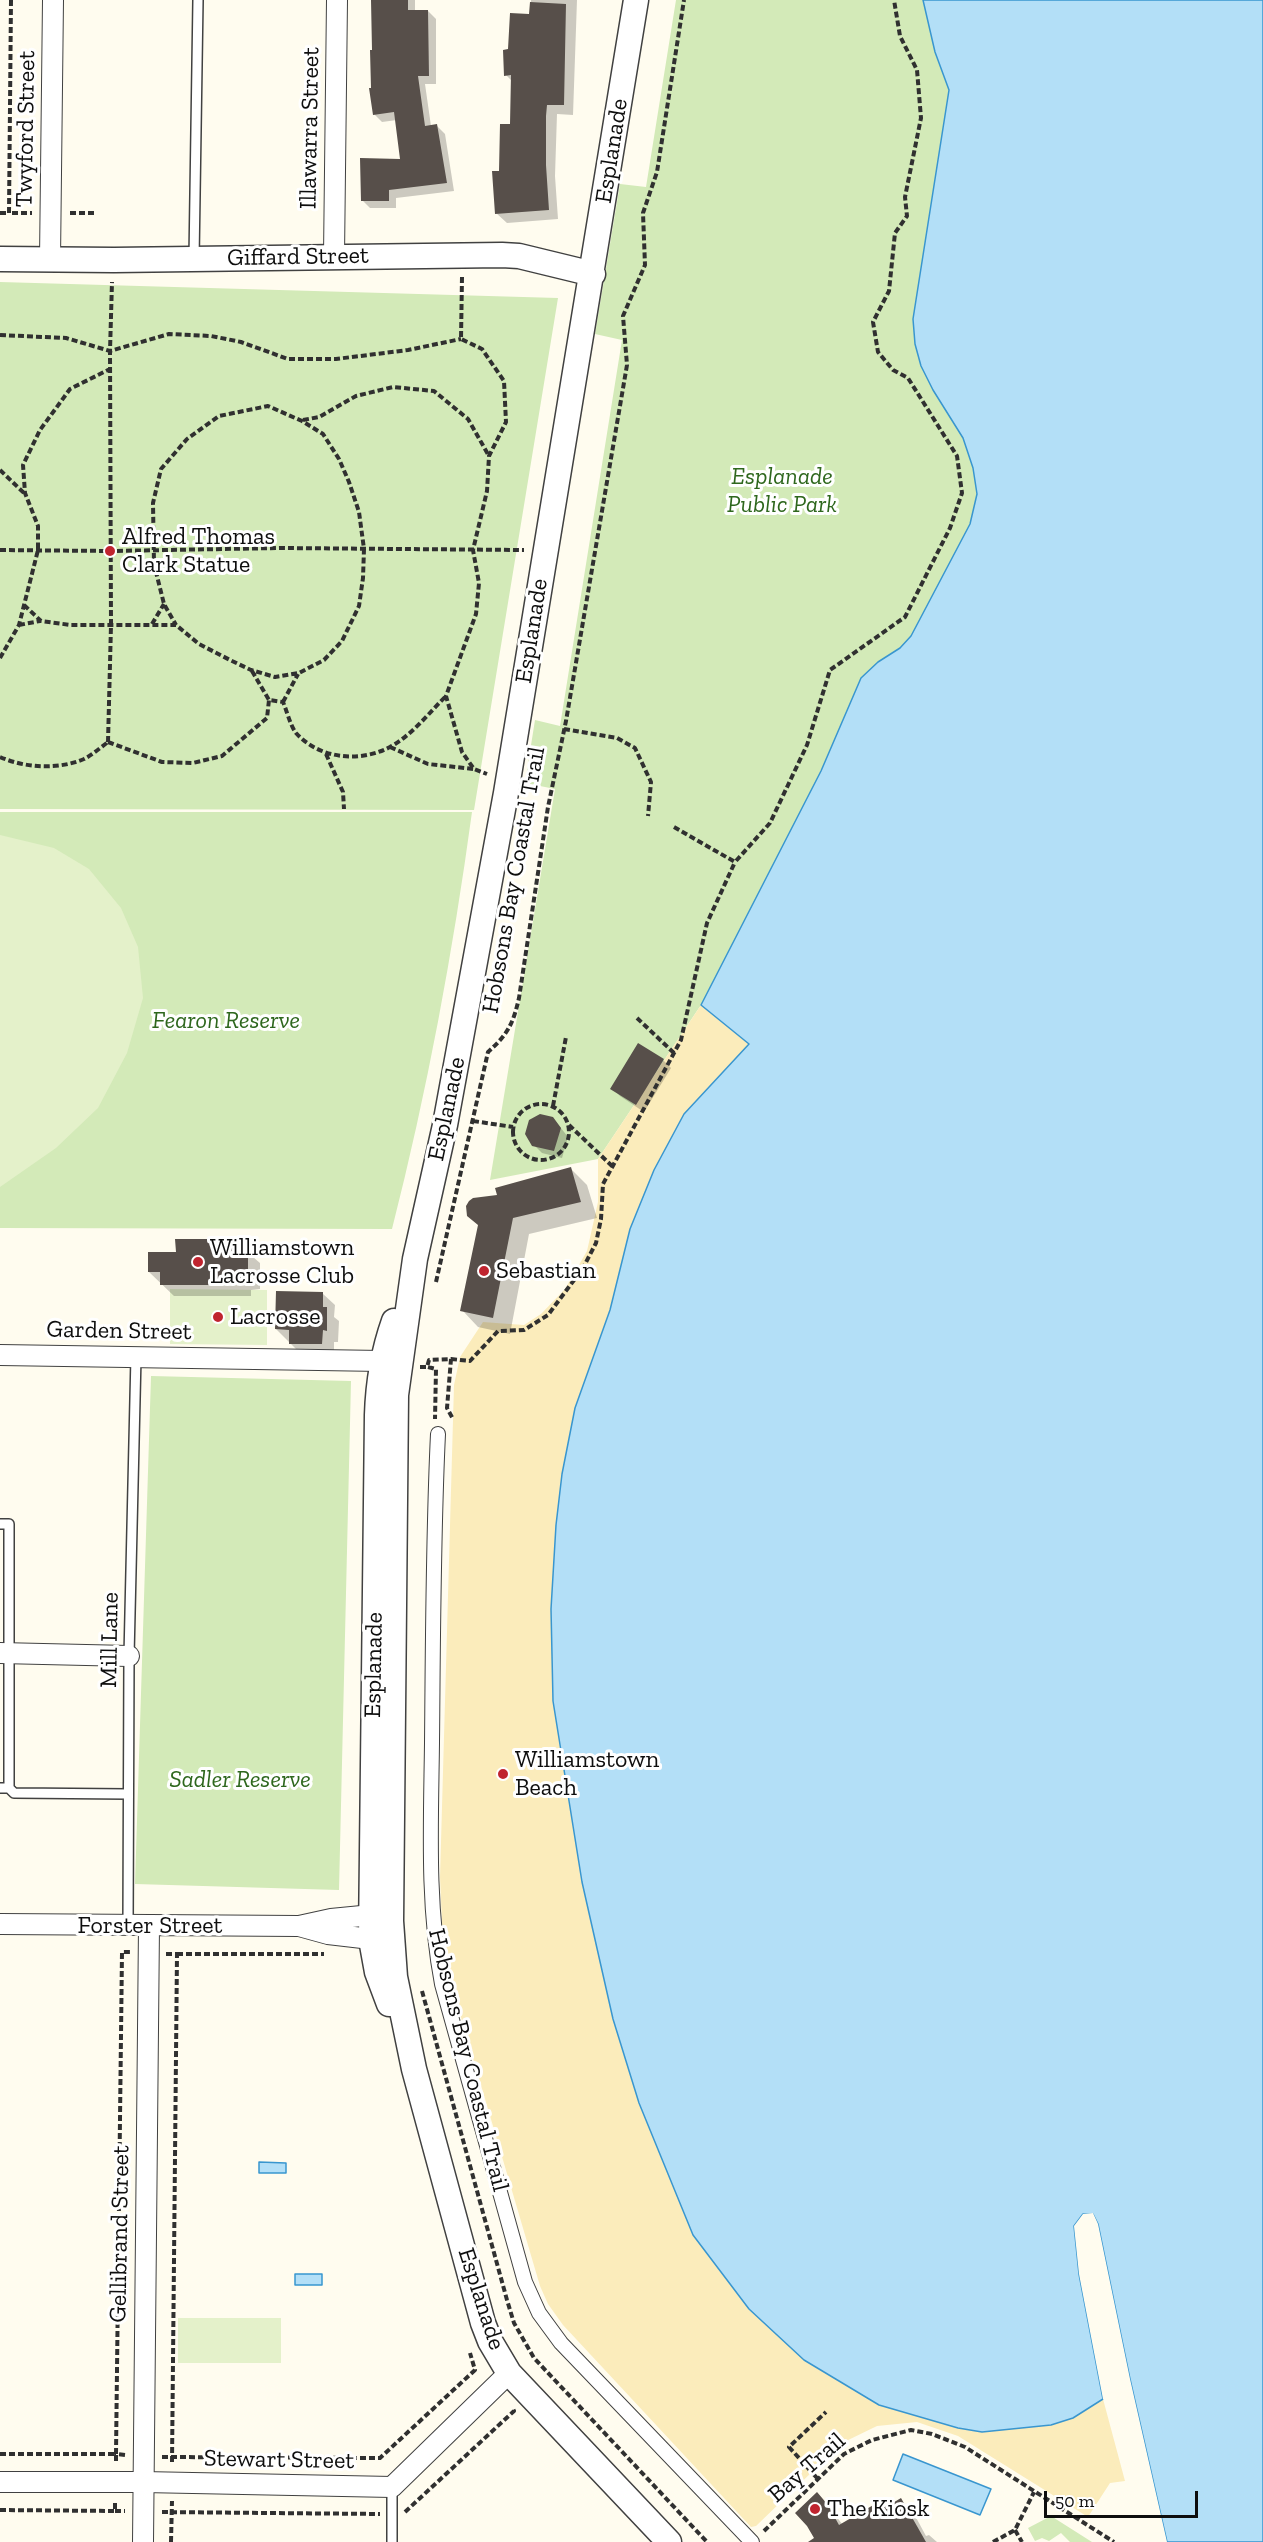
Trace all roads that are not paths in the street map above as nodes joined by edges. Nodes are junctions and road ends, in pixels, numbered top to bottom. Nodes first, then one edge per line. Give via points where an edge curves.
1 (53, 0) edge
2 (198, 0) edge
3 (337, 0) edge
4 (636, 0) edge
5 (334, 256) junction
6 (0, 259) edge
7 (50, 259) junction
8 (194, 259) junction
9 (593, 274) junction
10 (0, 1355) edge
11 (136, 1356) junction
12 (404, 1362) junction
13 (438, 1434) road end
14 (0, 1524) edge
15 (5, 1653) edge
16 (129, 1656) junction
17 (5, 1788) edge
18 (128, 1794) junction
19 (0, 1924) edge
20 (376, 1924) junction
21 (128, 1926) junction
22 (149, 1926) junction
23 (509, 2373) junction
24 (0, 2482) edge
25 (143, 2482) junction
26 (392, 2487) junction
27 (755, 2539) edge
28 (143, 2542) edge
29 (392, 2542) edge
30 (669, 2542) edge

1 - 7 street, Twyford Street
2 - 8 lane
3 - 5 street, Illawarra Street
4 - 9 street, Esplanade
5 - 8 street, Giffard Street
5 - 9 street, Giffard Street via 519,256
6 - 7 street, Giffard Street
7 - 8 street, Giffard Street
9 - 12 street, Esplanade via 508,781 447,1114 415,1259
10 - 11 street, Garden Street
11 - 12 street, Garden Street
11 - 16 lane, Mill Lane
12 - 20 street, Esplanade via 377,1415
13 - 27 street, Hobsons Bay Coastal Trail via 433,1527 435,1944 442,1984 522,2271 533,2302 561,2343
14 - 15 lane via 9,1524
15 - 16 street
15 - 17 lane
16 - 18 lane, Mill Lane
17 - 18 lane via 14,1793
18 - 21 lane, Mill Lane
19 - 21 street, Forster Street
20 - 22 street, Forster Street via 335,1936 299,1926
20 - 23 street, Esplanade via 377,1972 414,2069 483,2324
21 - 22 street, Forster Street
22 - 25 street, Gellibrand Street
23 - 26 street
23 - 30 street, Esplanade
24 - 25 street, Stewart Street
25 - 26 street, Stewart Street
25 - 28 street, Gellibrand Street
26 - 29 lane

